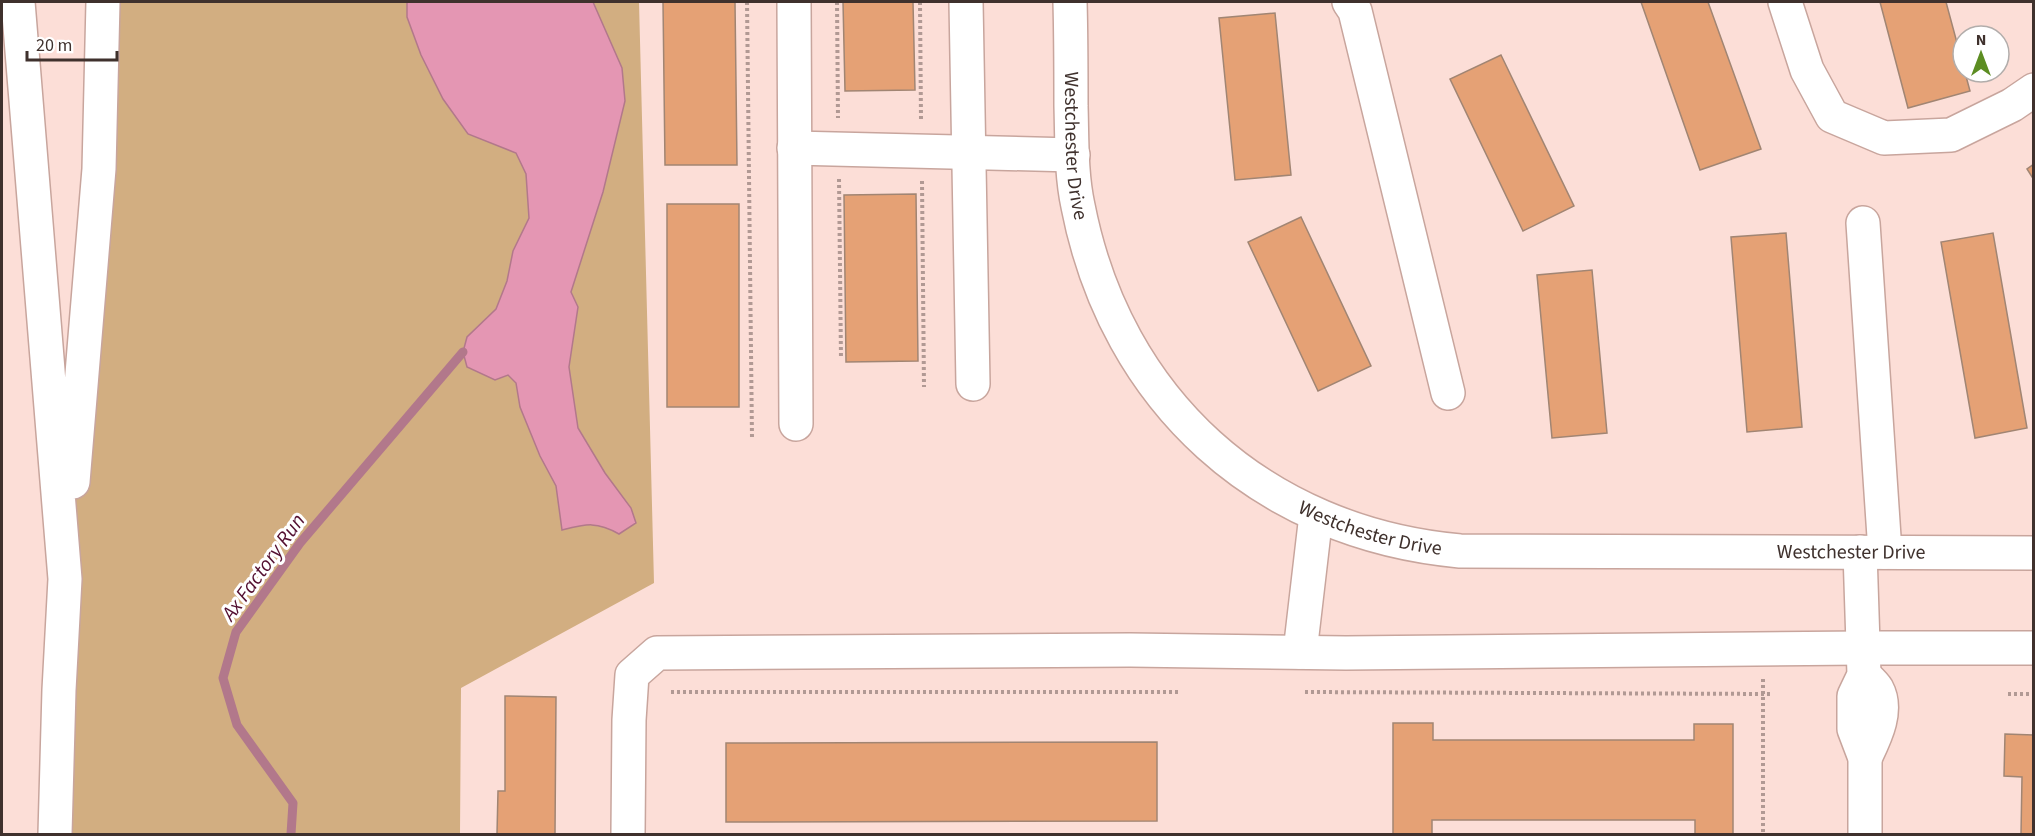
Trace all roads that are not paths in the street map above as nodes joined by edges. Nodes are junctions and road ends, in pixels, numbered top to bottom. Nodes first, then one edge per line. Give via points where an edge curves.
1 (18, 2) edge
2 (103, 2) edge
3 (794, 2) edge
4 (966, 2) edge
5 (1070, 2) edge
6 (1349, 2) edge
7 (1785, 2) edge
8 (2034, 90) edge
9 (794, 148) junction
10 (968, 153) junction
11 (1073, 155) junction
12 (1863, 223) dead end
13 (973, 384) dead end
14 (1448, 393) dead end
15 (796, 424) dead end
16 (1316, 515) junction
17 (1872, 552) junction
18 (2034, 553) edge
19 (66, 579) junction
20 (2034, 648) edge
21 (1300, 652) junction
22 (1863, 661) junction
23 (55, 834) edge
24 (628, 834) edge
25 (1865, 834) edge

1 - 19 main road
2 - 19 main road via 99,169
3 - 9 main road
4 - 10 main road
5 - 11 main road, Westchester Drive
6 - 14 main road via 1355,11
7 - 8 main road via 1807,70 1832,116 1884,138 1951,135
9 - 10 main road
9 - 15 main road
10 - 11 main road
10 - 13 main road
11 - 16 main road, Westchester Drive via 1077,204 1093,267 1131,351 1158,391 1222,457 1257,483
12 - 17 main road
16 - 17 main road, Westchester Drive via 1396,542 1460,551
16 - 21 main road
17 - 18 main road, Westchester Drive
17 - 22 main road
19 - 23 main road
20 - 22 main road
21 - 22 main road via 1763,649
21 - 24 main road via 657,653 632,675
22 - 25 main road via 1881,707 1879,728 1864,758

